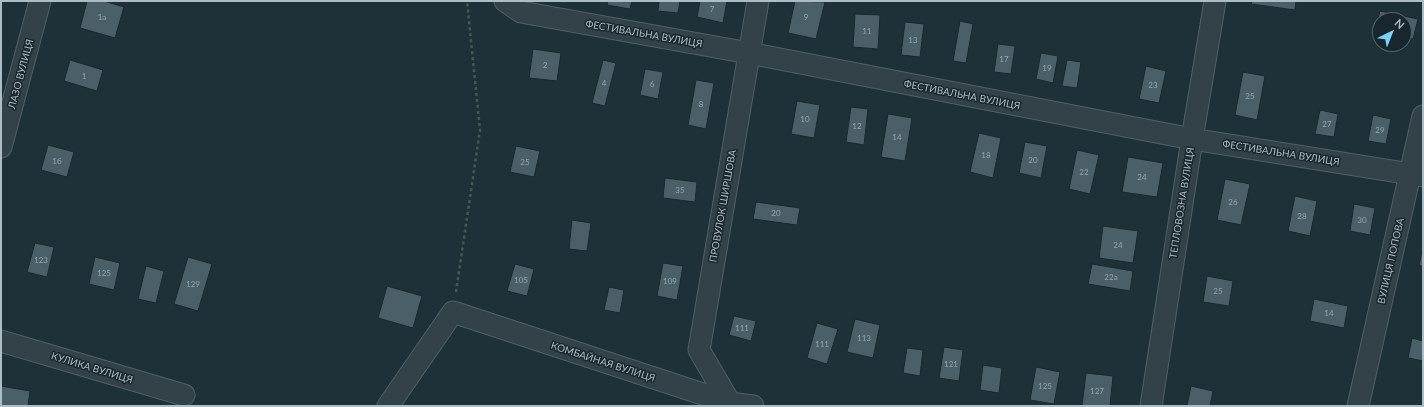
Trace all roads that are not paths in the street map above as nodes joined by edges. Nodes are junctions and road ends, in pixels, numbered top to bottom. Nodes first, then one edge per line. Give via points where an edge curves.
1 (40, 1) edge
2 (505, 1) edge
3 (758, 1) edge
4 (1215, 1) edge
5 (749, 53) junction
6 (1423, 116) edge
7 (1192, 139) junction
8 (1, 147) edge
9 (1417, 175) edge
10 (1, 340) edge
11 (184, 395) dead end
12 (730, 405) edge
13 (388, 406) edge
14 (753, 406) edge
15 (1151, 406) edge
16 (1358, 406) edge

1 - 8 street, ЛАЗО ВУЛИЦЯ
2 - 5 street, ФЕСТИВАЛЬНА ВУЛИЦЯ via 521,12
3 - 5 street, ПРОВУЛОК ШИРШОВА
4 - 7 street, ТЕПЛОВОЗНА ВУЛИЦЯ
5 - 7 street, ФЕСТИВАЛЬНА ВУЛИЦЯ
5 - 12 street, ПРОВУЛОК ШИРШОВА via 699,350
6 - 9 street, ВУЛИЦЯ ПОПОВА
7 - 9 street, ФЕСТИВАЛЬНА ВУЛИЦЯ
7 - 15 street, ТЕПЛОВОЗНА ВУЛИЦЯ
9 - 16 street, ВУЛИЦЯ ПОПОВА
10 - 11 street, КУЛИКА ВУЛИЦЯ
12 - 13 street, КОМБАЙНАЯ ВУЛИЦЯ via 453,312
12 - 14 street, КОМБАЙНАЯ ВУЛИЦЯ

